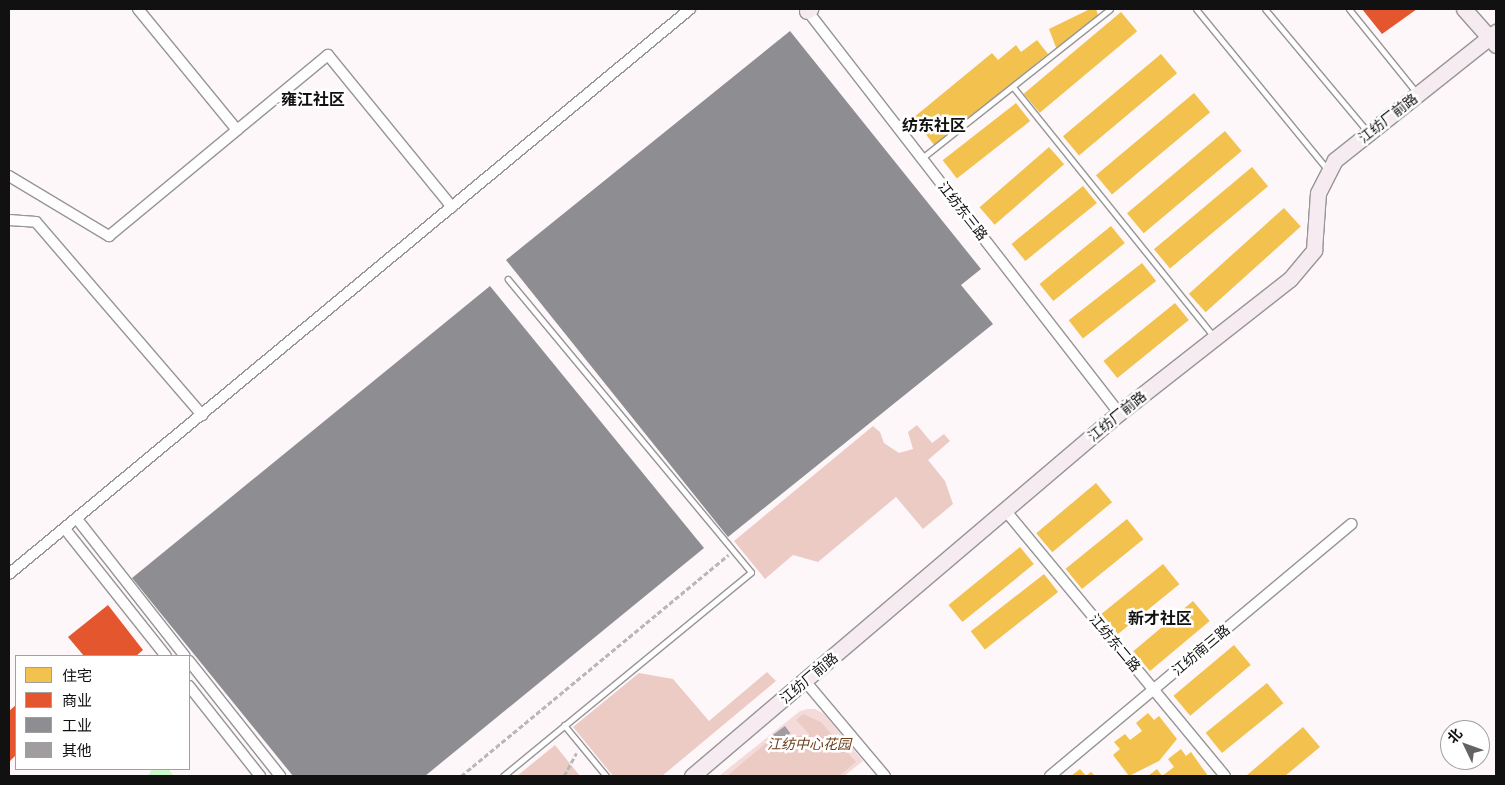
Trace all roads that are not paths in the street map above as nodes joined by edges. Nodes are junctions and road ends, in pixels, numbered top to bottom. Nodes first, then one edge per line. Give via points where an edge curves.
1 (138, 9) edge
2 (690, 9) edge
3 (808, 9) edge
4 (1110, 9) edge
5 (1196, 9) edge
6 (1265, 9) edge
7 (1349, 9) edge
8 (1464, 9) edge
9 (1494, 39) edge
10 (1013, 87) junction
11 (1418, 95) junction
12 (237, 130) junction
13 (1369, 134) junction
14 (922, 158) junction
15 (1329, 172) junction
16 (9, 176) edge
17 (452, 207) junction
18 (9, 220) edge
19 (508, 279) dead end
20 (1214, 339) junction
21 (1119, 413) junction
22 (202, 415) junction
23 (1005, 510) junction
24 (77, 519) junction
25 (1350, 524) dead end
26 (65, 529) junction
27 (9, 574) edge
28 (165, 655) edge
29 (184, 655) edge
30 (190, 662) edge
31 (805, 681) junction
32 (190, 687) edge
33 (1154, 690) junction
34 (564, 725) junction
35 (260, 776) edge
36 (280, 776) edge
37 (503, 776) edge
38 (606, 776) edge
39 (692, 776) edge
40 (885, 776) edge
41 (1050, 776) edge
42 (1225, 776) edge

1 - 12 street
2 - 17 street
3 - 14 street, 江纺东三路
4 - 10 lane
5 - 15 lane
6 - 13 lane
7 - 11 lane
8 - 9 main road
9 - 11 main road, 江纺厂前路
10 - 14 lane
10 - 20 lane
11 - 13 main road, 江纺厂前路
12 - 16 street via 109,236
12 - 17 street via 328,55
13 - 15 main road, 江纺厂前路 via 1334,160
14 - 21 street, 江纺东三路
15 - 20 main road, 江纺厂前路 via 1318,192 1314,250 1290,280
17 - 22 street
18 - 22 street via 36,222
19 - 34 lane via 751,572
20 - 21 main road, 江纺厂前路
21 - 23 main road, 江纺厂前路
22 - 24 street
23 - 31 main road, 江纺厂前路
23 - 33 street, 江纺东二路
24 - 26 street
24 - 29 street
25 - 33 street, 江纺南三路
26 - 27 street
26 - 28 street
30 - 36 street
31 - 39 main road, 江纺厂前路
31 - 40 street
32 - 35 street
33 - 41 street, 江纺南三路
33 - 42 street, 江纺东二路
34 - 37 lane
34 - 38 lane

